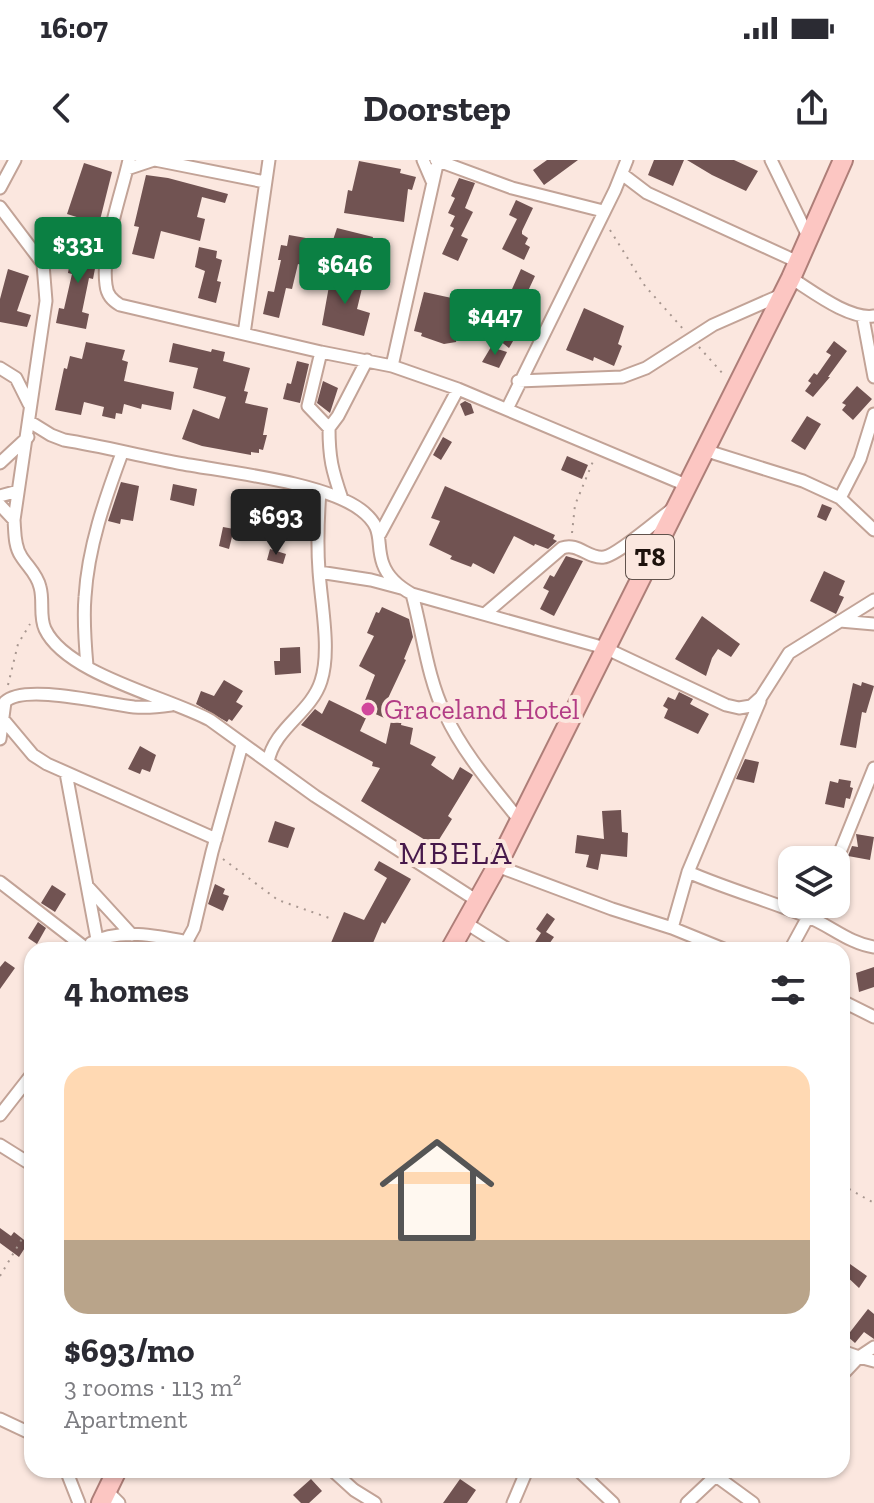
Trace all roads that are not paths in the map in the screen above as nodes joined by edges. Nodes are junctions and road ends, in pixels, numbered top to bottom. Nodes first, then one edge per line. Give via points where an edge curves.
1 (15, 160) edge
2 (154, 160) edge
3 (269, 160) edge
4 (423, 160) edge
5 (437, 160) edge
6 (627, 160) edge
7 (771, 160) edge
8 (843, 160) edge
9 (128, 164) edge
10 (622, 174) junction
11 (265, 182) junction
12 (433, 182) junction
13 (0, 188) edge
14 (615, 190) junction
15 (647, 193) junction
16 (0, 207) edge
17 (602, 215) junction
18 (809, 238) junction
19 (790, 278) junction
20 (869, 317) edge
21 (244, 334) junction
22 (321, 352) junction
23 (367, 360) junction
24 (392, 366) junction
25 (0, 368) edge
26 (874, 377) edge
27 (518, 381) junction
28 (458, 389) junction
29 (30, 405) junction
30 (507, 409) junction
31 (874, 414) edge
32 (30, 422) junction
33 (329, 428) junction
34 (51, 435) junction
35 (28, 439) junction
36 (704, 450) junction
37 (122, 453) junction
38 (0, 463) edge
39 (686, 485) junction
40 (18, 491) junction
41 (320, 491) junction
42 (0, 496) edge
43 (840, 498) junction
44 (342, 499) junction
45 (0, 505) edge
46 (675, 507) junction
47 (14, 520) junction
48 (874, 530) edge
49 (380, 534) junction
50 (319, 572) junction
51 (407, 591) junction
52 (874, 600) edge
53 (486, 613) junction
54 (840, 621) junction
55 (874, 624) edge
56 (605, 648) junction
57 (87, 666) junction
58 (761, 697) junction
59 (175, 705) junction
60 (2, 718) junction
61 (0, 739) edge
62 (242, 745) junction
63 (268, 762) junction
64 (874, 768) edge
65 (66, 773) junction
66 (520, 821) junction
67 (216, 839) junction
68 (842, 846) edge
69 (497, 866) junction
70 (688, 872) junction
71 (0, 882) edge
72 (89, 888) junction
73 (479, 902) junction
74 (778, 906) edge
75 (808, 918) edge
76 (811, 918) edge
77 (466, 923) junction
78 (672, 928) junction
79 (132, 935) junction
80 (84, 942) edge
81 (91, 942) edge
82 (108, 942) edge
83 (166, 942) edge
84 (187, 942) edge
85 (455, 942) edge
86 (496, 942) edge
87 (706, 942) edge
88 (795, 942) edge
89 (874, 947) edge
90 (850, 1005) edge
91 (874, 1017) edge
92 (24, 1084) edge
93 (0, 1115) edge
94 (0, 1145) edge
95 (24, 1160) edge
96 (874, 1347) edge
97 (850, 1354) edge
98 (859, 1357) junction
99 (874, 1361) edge
100 (850, 1367) edge
101 (0, 1419) edge
102 (24, 1430) edge
103 (69, 1478) edge
104 (115, 1478) edge
105 (341, 1478) edge
106 (524, 1478) edge
107 (587, 1478) edge
108 (714, 1478) edge
109 (725, 1478) edge
110 (109, 1499) edge
111 (614, 1502) edge
112 (79, 1503) edge
113 (375, 1503) edge
114 (513, 1503) edge
115 (687, 1503) edge
116 (753, 1503) edge

1 - 13 street
2 - 9 street
2 - 11 street
3 - 11 street
4 - 12 street
5 - 12 street
5 - 17 street
6 - 10 street
7 - 18 street
8 - 18 highway, T8
9 - 21 street via 108,248 105,287 110,298 120,305
10 - 14 street
10 - 15 street
11 - 21 street
12 - 24 street
14 - 15 street
14 - 17 street
15 - 19 street
16 - 29 street via 43,264 46,277
17 - 27 street
18 - 19 highway, T8
19 - 20 street
19 - 27 street via 646,368 622,377
19 - 36 highway, T8
20 - 26 street
21 - 22 street
22 - 23 street
22 - 33 street via 308,406
23 - 24 street
23 - 33 street
24 - 28 street
25 - 29 street via 16,378
27 - 30 street
28 - 30 street
28 - 49 street
29 - 32 street
30 - 39 street
31 - 43 street
32 - 34 street
32 - 35 street
33 - 44 street via 328,452
34 - 35 street
34 - 37 street
35 - 38 street
35 - 40 street
36 - 39 highway, T8
36 - 43 street
37 - 41 street
37 - 57 street via 90,558 84,600
39 - 46 highway, T8
40 - 42 street
40 - 47 street
41 - 44 street
41 - 50 street
43 - 48 street
44 - 49 street via 361,510
45 - 47 street
46 - 53 street via 609,556 562,548
46 - 56 highway, T8
47 - 57 street via 17,549 40,584 46,631 62,650
49 - 51 street via 383,564
50 - 51 street
50 - 63 street via 322,677 314,695 272,746
51 - 53 street
51 - 66 street via 444,714
52 - 54 street
53 - 56 street
54 - 55 street
54 - 58 street via 789,653
56 - 58 street via 726,705 751,706
56 - 66 highway, T8
57 - 59 street
58 - 70 street
59 - 60 street via 136,707 28,694 8,698
59 - 62 street via 210,720
60 - 61 street
60 - 65 street via 33,755
62 - 63 street
62 - 67 street
63 - 73 street
64 - 68 street
65 - 67 street
65 - 72 street
66 - 69 highway, T8
67 - 84 street
69 - 73 highway, T8
69 - 78 street
70 - 74 street
70 - 78 street
71 - 80 street
72 - 79 street
72 - 81 street
73 - 77 highway, T8
75 - 88 street
76 - 89 street
77 - 85 highway, T8
77 - 86 street
78 - 87 street
79 - 82 street
79 - 83 street
90 - 91 street
92 - 93 street
94 - 95 street
96 - 98 street
97 - 98 street
98 - 99 street
98 - 100 street
101 - 102 street
103 - 112 street
104 - 110 highway
105 - 113 street
106 - 114 street
107 - 111 street
108 - 115 street
109 - 116 street

